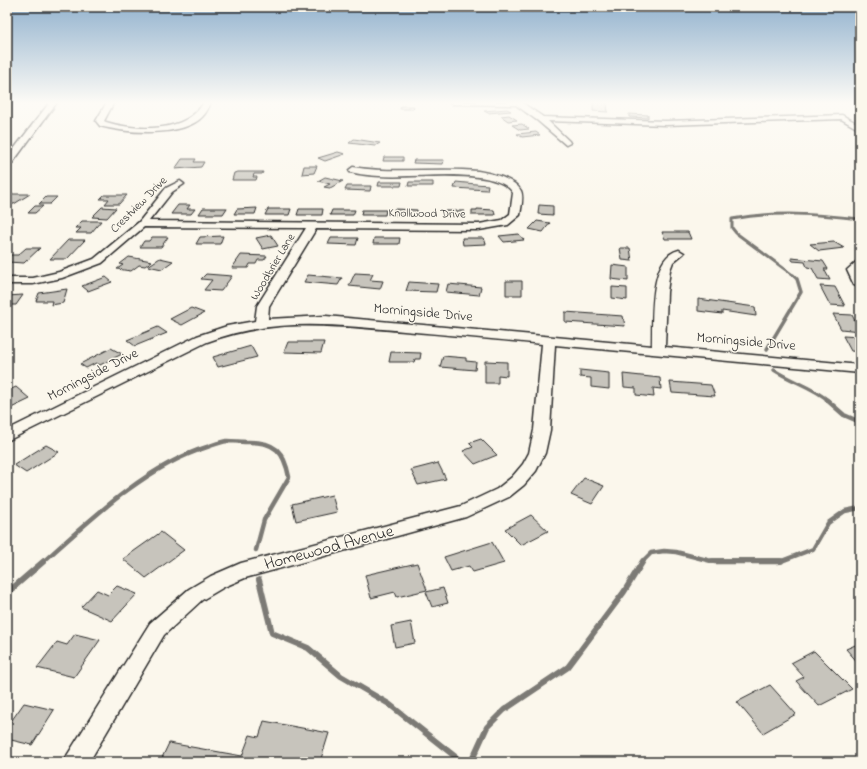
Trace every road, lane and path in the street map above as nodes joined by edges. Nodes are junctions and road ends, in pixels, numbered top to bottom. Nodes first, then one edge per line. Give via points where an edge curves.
1 (27, 138) edge
2 (561, 138) edge
3 (566, 143) dead end
4 (7, 164) edge
5 (353, 170) dead end
6 (180, 184) dead end
7 (142, 224) junction
8 (313, 226) junction
9 (679, 253) dead end
10 (860, 264) edge
11 (7, 281) edge
12 (860, 285) edge
13 (262, 324) junction
14 (550, 341) junction
15 (658, 350) junction
16 (860, 368) edge
17 (7, 436) edge
18 (76, 762) edge

1 - 4 street
2 - 3 street
5 - 8 street, Knollwood Drive via 371,173 469,174 497,178 510,184 518,192 515,215 505,223 489,227
6 - 7 street, Crestview Drive via 169,190
7 - 8 street, Knollwood Drive
7 - 11 street, Crestview Drive via 106,255 88,266 48,278
8 - 13 street, Woodbrier Lane via 263,306
9 - 15 street via 666,263 664,270
10 - 12 street via 853,270
13 - 14 street, Morningside Drive via 305,319 326,320
13 - 17 street, Morningside Drive via 234,328 202,339
14 - 15 street, Morningside Drive
14 - 18 street, Homewood Avenue via 542,430 530,467 518,481 503,493 466,511 241,570 206,587 174,610 157,629
15 - 16 street, Morningside Drive

